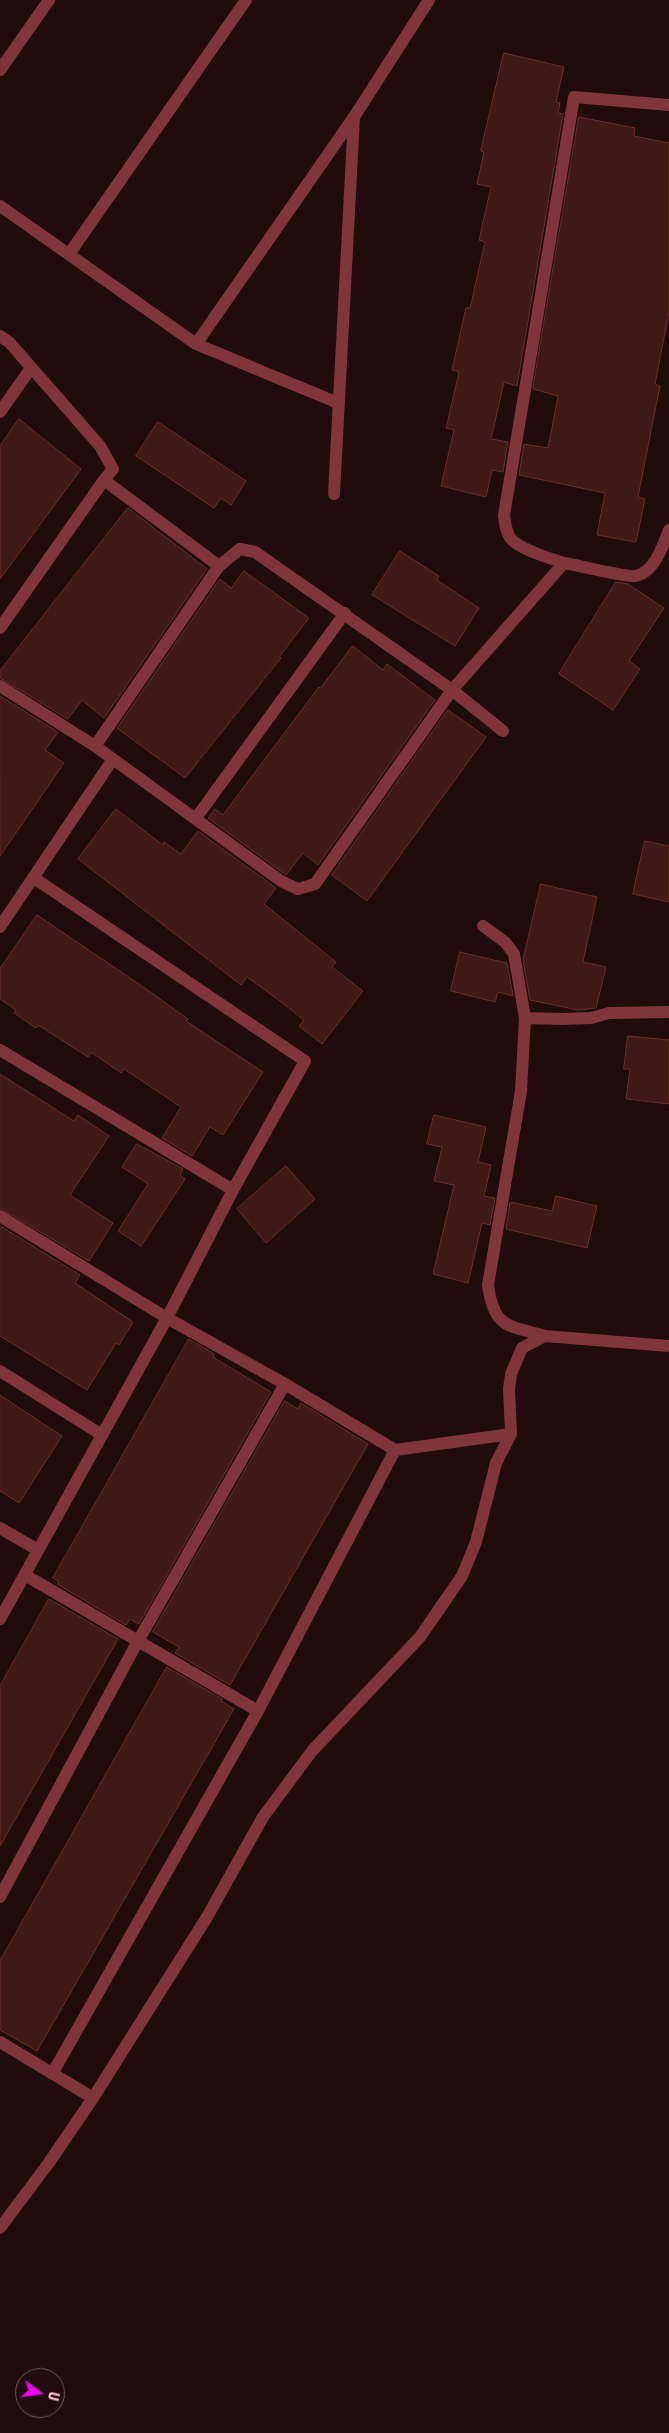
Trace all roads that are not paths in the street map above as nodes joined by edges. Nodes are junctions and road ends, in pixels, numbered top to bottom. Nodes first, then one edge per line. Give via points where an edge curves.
1 (49, 0) edge
2 (246, 0) edge
3 (429, 0) edge
4 (0, 70) edge
5 (669, 105) edge
6 (354, 117) junction
7 (0, 206) edge
8 (68, 254) junction
9 (0, 336) edge
10 (196, 344) junction
11 (31, 368) junction
12 (338, 403) junction
13 (0, 412) edge
14 (104, 480) junction
15 (334, 494) dead end
16 (669, 530) edge
17 (564, 563) junction
18 (219, 566) junction
19 (345, 613) junction
20 (0, 628) edge
21 (0, 686) edge
22 (452, 690) junction
23 (503, 731) dead end
24 (95, 746) junction
25 (114, 759) junction
26 (196, 818) junction
27 (34, 878) junction
28 (483, 926) dead end
29 (0, 927) edge
30 (669, 1012) edge
31 (525, 1018) junction
32 (0, 1050) edge
33 (233, 1190) junction
34 (0, 1216) edge
35 (167, 1318) junction
36 (545, 1336) junction
37 (669, 1346) edge
38 (0, 1371) edge
39 (285, 1384) junction
40 (511, 1434) junction
41 (102, 1435) junction
42 (395, 1450) junction
43 (0, 1528) edge
44 (38, 1550) junction
45 (24, 1574) junction
46 (0, 1619) edge
47 (138, 1641) junction
48 (258, 1711) junction
49 (0, 1896) edge
50 (0, 2042) edge
51 (52, 2074) junction
52 (93, 2098) junction
53 (0, 2228) edge

1 - 4 street
2 - 8 street
3 - 6 street
5 - 17 street via 574,97 504,515 506,530 512,540
6 - 10 street
6 - 12 street
7 - 8 street
8 - 10 street
9 - 11 street
10 - 12 street
11 - 13 street
11 - 14 street via 100,446 113,469
12 - 15 street
14 - 18 street
14 - 20 street
16 - 17 street via 663,548 650,568 634,576
17 - 22 street
18 - 19 street via 240,550 255,552
18 - 24 street
19 - 22 street
19 - 26 street
21 - 24 street
22 - 23 street
22 - 26 street via 315,884 298,889 281,881
24 - 25 street
25 - 26 street
25 - 27 street
27 - 29 street
27 - 33 street via 305,1061
28 - 31 street via 505,942 514,954
30 - 31 street via 609,1013 591,1018
31 - 36 street via 521,1092 488,1285 490,1306 501,1323
32 - 33 street
33 - 35 street
34 - 35 street
35 - 39 street
35 - 41 street
36 - 37 street
36 - 40 street via 522,1348 511,1374
38 - 41 street
39 - 42 street
39 - 47 street
40 - 42 street
40 - 52 street via 496,1463 476,1542 462,1576 420,1637 312,1751 264,1817 207,1917
41 - 44 street
42 - 48 street
43 - 44 street
44 - 45 street
45 - 46 street
45 - 47 street
47 - 48 street
47 - 49 street
48 - 51 street
50 - 51 street
51 - 52 street
52 - 53 street

